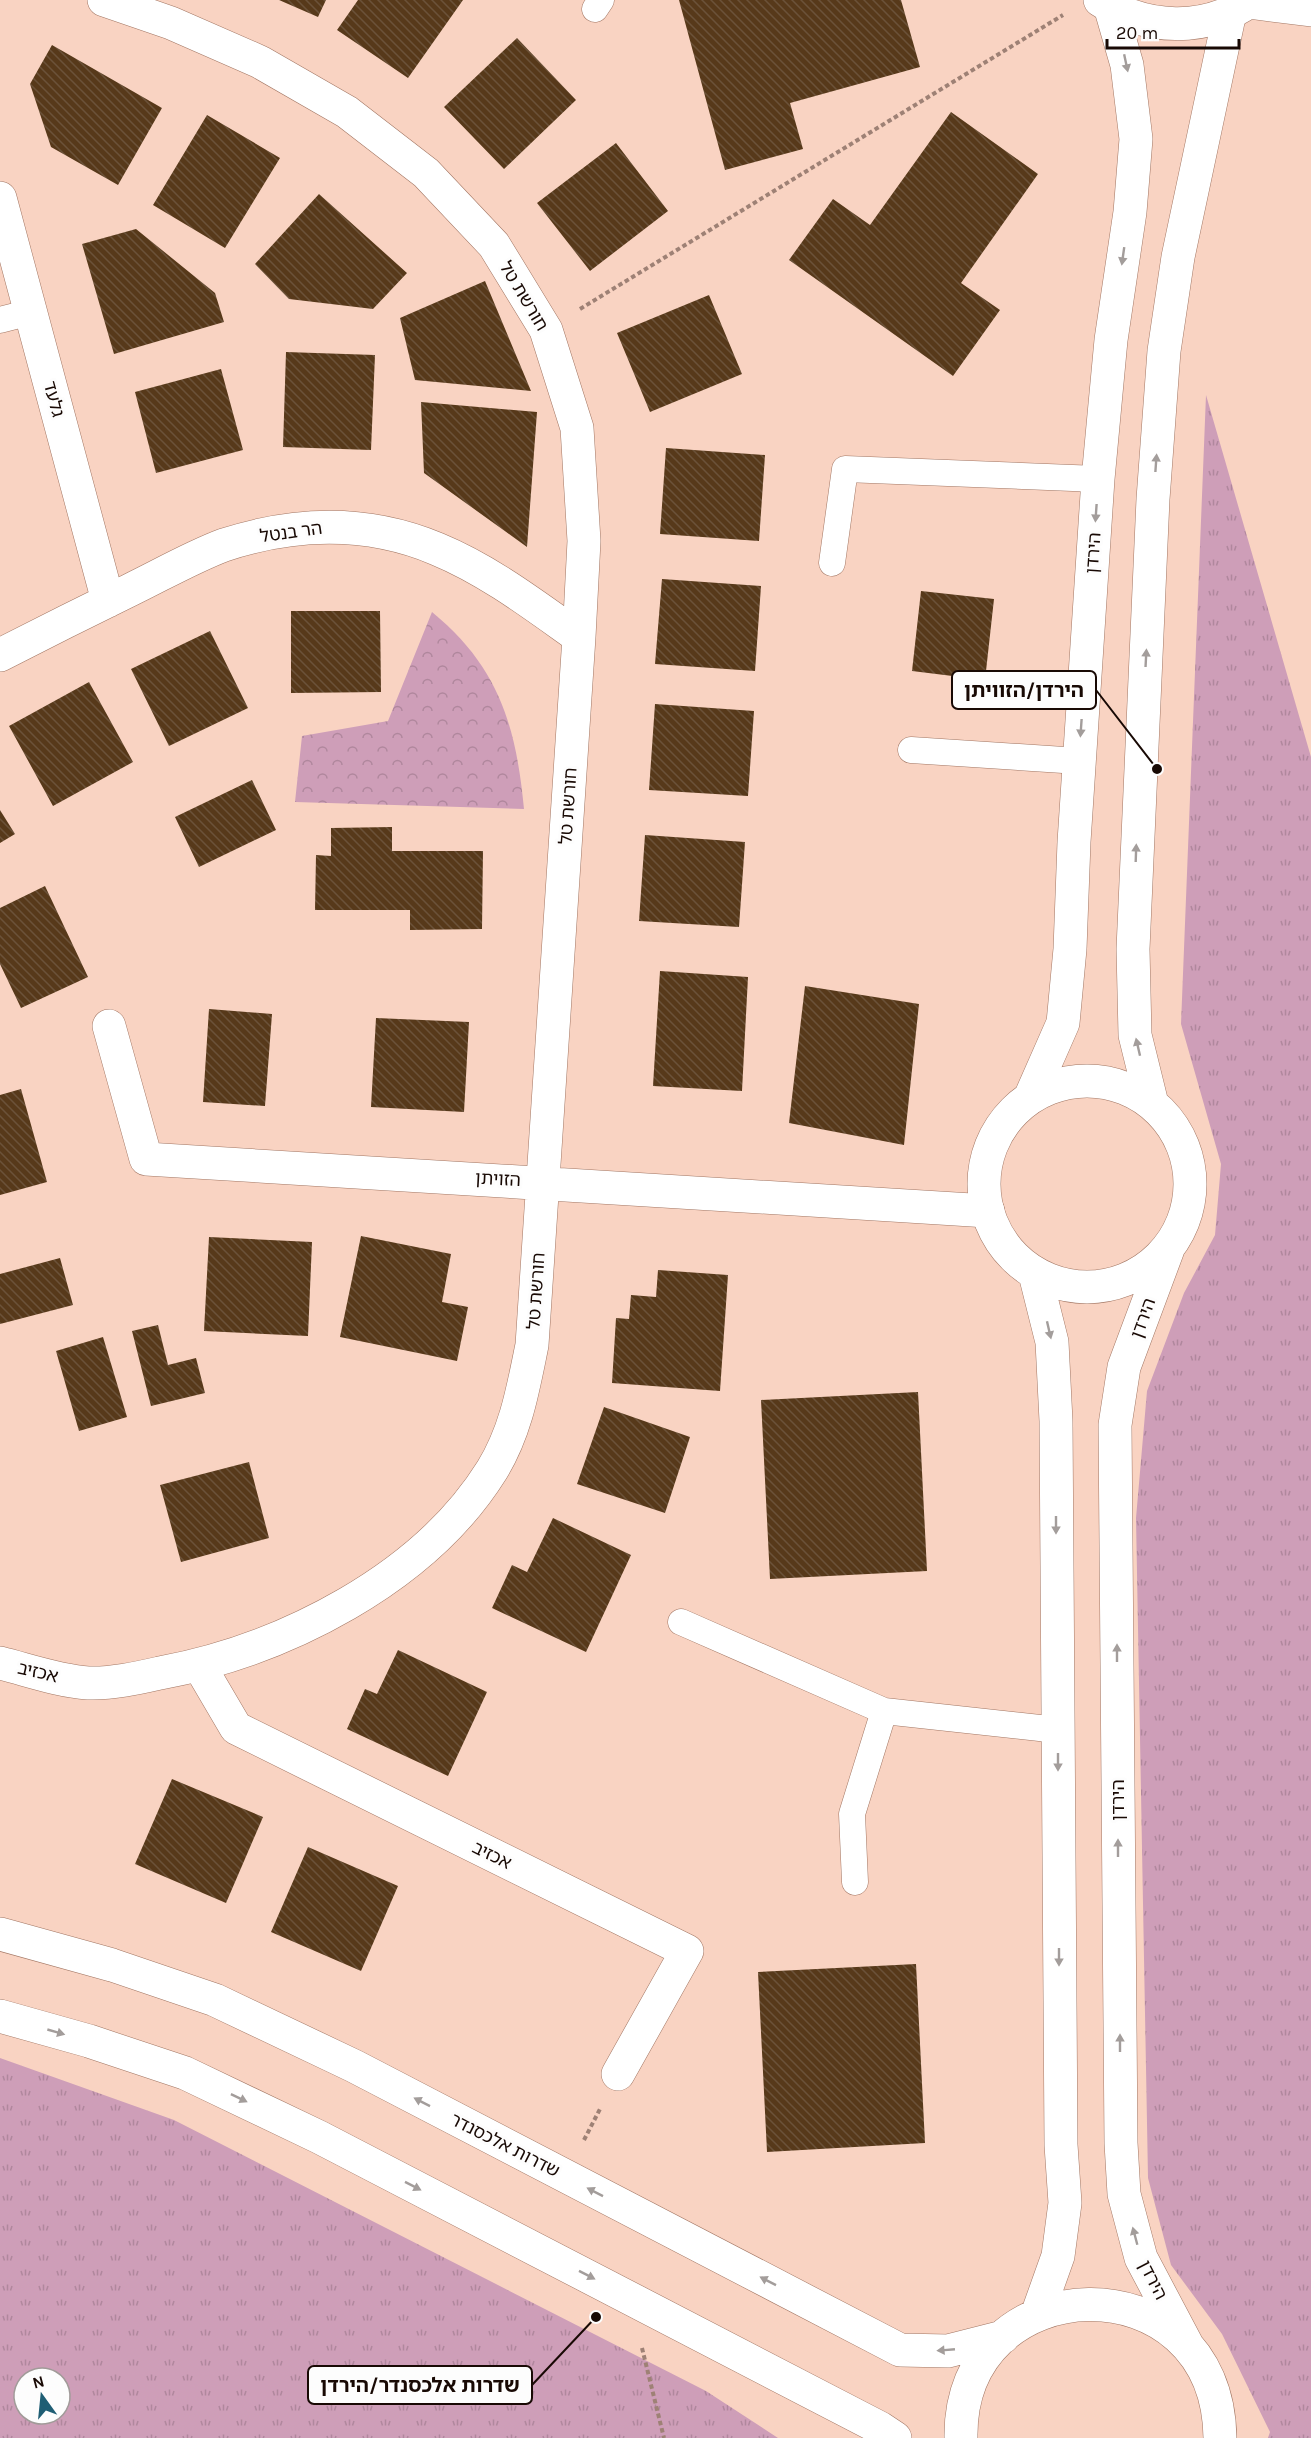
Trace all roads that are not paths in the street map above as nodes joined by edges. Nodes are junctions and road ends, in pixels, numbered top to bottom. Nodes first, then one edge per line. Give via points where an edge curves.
1 (104, 0) edge
2 (1105, 3) edge
3 (1243, 5) edge
4 (1311, 10) edge
5 (0, 198) edge
6 (31, 312) junction
7 (0, 320) edge
8 (1098, 479) junction
9 (832, 564) dead end
10 (108, 601) junction
11 (579, 638) junction
12 (0, 655) edge
13 (911, 750) dead end
14 (1079, 761) junction
15 (109, 1026) dead end
16 (1030, 1098) junction
17 (1152, 1104) junction
18 (543, 1182) junction
19 (988, 1211) junction
20 (1168, 1249) junction
21 (1035, 1274) junction
22 (681, 1622) dead end
23 (0, 1662) edge
24 (191, 1667) junction
25 (884, 1711) junction
26 (1058, 1730) junction
27 (855, 1882) dead end
28 (0, 1934) edge
29 (0, 2016) edge
30 (618, 2074) road end
31 (1037, 2315) junction
32 (1003, 2337) junction
33 (1187, 2345) junction
34 (895, 2438) edge
35 (961, 2438) edge
36 (1220, 2438) edge

1 - 11 street, חורשת טל via 171,23 260,62 346,112 426,173 494,245 546,330 578,428 585,541
2 - 3 street via 1128,15 1168,24 1188,24
2 -> 8 street, הירדן via 1127,65 1136,140
3 - 4 street
17 -> 3 street via 1135,1035 1133,949 1153,500 1164,351 1178,256
5 - 6 street, גלעד
6 - 7 lane
6 - 10 street, גלעד
8 - 9 lane via 846,469
8 -> 14 street, הירדן
10 - 11 street, הר בנטל via 223,546 272,532 317,526 359,528 399,536 473,566
10 - 12 street, הר בנטל
11 - 18 street, חורשת טל
13 - 14 lane
14 - 16 street, הירדן via 1063,1023
15 - 18 street, הזויתן via 146,1159
16 - 17 street via 1061,1084 1093,1081 1125,1088
16 - 19 street via 1007,1119 991,1147 984,1178
17 - 20 street via 1173,1127 1190,1174 1186,1214
18 - 19 street, הזויתן
18 - 24 street, חורשת טל via 532,1345 519,1411 492,1469 454,1520 407,1564 362,1594 296,1630
19 - 21 street via 1001,1241
20 - 21 street via 1144,1270 1114,1284 1081,1287
33 -> 20 street, הירדן via 1141,2258 1124,2194 1121,2143 1115,1425 1124,1367
21 -> 26 street via 1052,1342 1056,1421
22 - 25 lane
23 - 24 street, אכזיב via 89,1683
24 - 30 street, אכזיב via 236,1728 687,1951
25 - 26 lane
25 - 27 lane via 852,1814
26 -> 31 street via 1061,2145 1065,2203 1058,2256
32 -> 28 street, שדרות אלכסנדר via 948,2351 900,2350 354,2066 215,2000 112,1965
29 -> 34 street via 185,2073 319,2137
31 - 32 street
31 - 33 street via 1078,2304 1119,2306 1156,2320
32 - 35 street via 977,2368 969,2386 963,2405
33 - 36 street via 1213,2389

